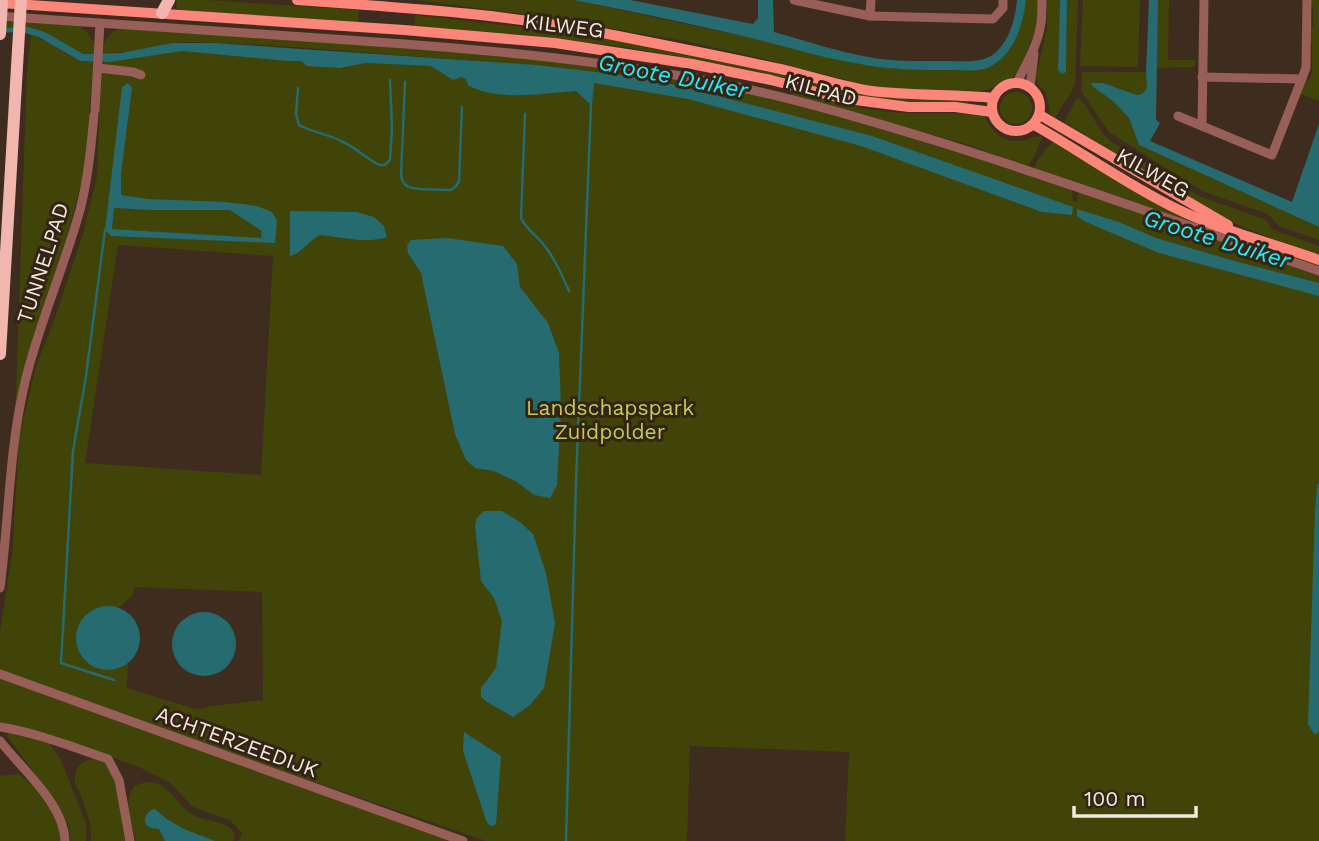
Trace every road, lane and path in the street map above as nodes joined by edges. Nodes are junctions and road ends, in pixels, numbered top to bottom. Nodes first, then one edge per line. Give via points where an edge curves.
1 (21, 0) edge
2 (169, 0) edge
3 (297, 0) edge
4 (794, 0) edge
5 (871, 0) edge
6 (1003, 0) edge
7 (1042, 0) edge
8 (1204, 0) edge
9 (1307, 0) edge
10 (1, 2) edge
11 (384, 2) edge
12 (161, 7) edge
13 (0, 16) edge
14 (870, 16) junction
15 (100, 23) junction
16 (383, 29) junction
17 (0, 34) edge
18 (1035, 48) junction
19 (98, 66) junction
20 (141, 75) dead end
21 (1202, 77) junction
22 (1302, 79) junction
23 (1017, 83) junction
24 (1030, 87) junction
25 (994, 98) junction
26 (992, 112) junction
27 (1178, 116) dead end
28 (1037, 120) junction
29 (1202, 126) junction
30 (1318, 259) edge
31 (1319, 271) edge
32 (0, 354) edge
33 (0, 588) edge
34 (0, 674) edge
35 (0, 727) edge
36 (0, 734) edge
37 (0, 741) edge
38 (28, 774) junction
39 (65, 841) edge
40 (130, 841) edge
41 (463, 841) edge

1 - 32 highway, bridge
2 - 12 highway
3 - 11 main road, KILWEG
4 - 14 street
5 - 14 street
6 - 14 street via 1003,8 993,19
7 - 18 street
8 - 21 street
9 - 22 street
10 - 12 main road, KILWEG
10 - 17 highway, bridge
11 - 16 main road
11 - 25 main road, KILWEG via 617,35 870,91
12 - 16 main road, KILWEG
13 - 15 street, KILPAD
15 - 19 street, TUNNELPAD
15 - 31 street, KILPAD via 543,56 726,84 824,108 1041,174
16 - 26 main road, KILWEG via 600,49 771,80 839,98
18 - 23 street
18 - 24 street
19 - 20 street
19 - 33 street, TUNNELPAD via 88,175 24,387
21 - 22 street
21 - 29 street
22 - 29 street via 1272,155
23 - 24 main road
23 - 25 main road via 1001,88
24 - 28 main road via 1040,99
25 - 26 main road
26 - 28 main road via 1009,131 1025,130
27 - 29 street
28 - 30 main road, KILWEG via 1230,226
34 - 41 street, ACHTERZEEDIJK
35 - 40 street via 108,759 116,773
36 - 38 street
37 - 38 street
38 - 39 street via 55,810

